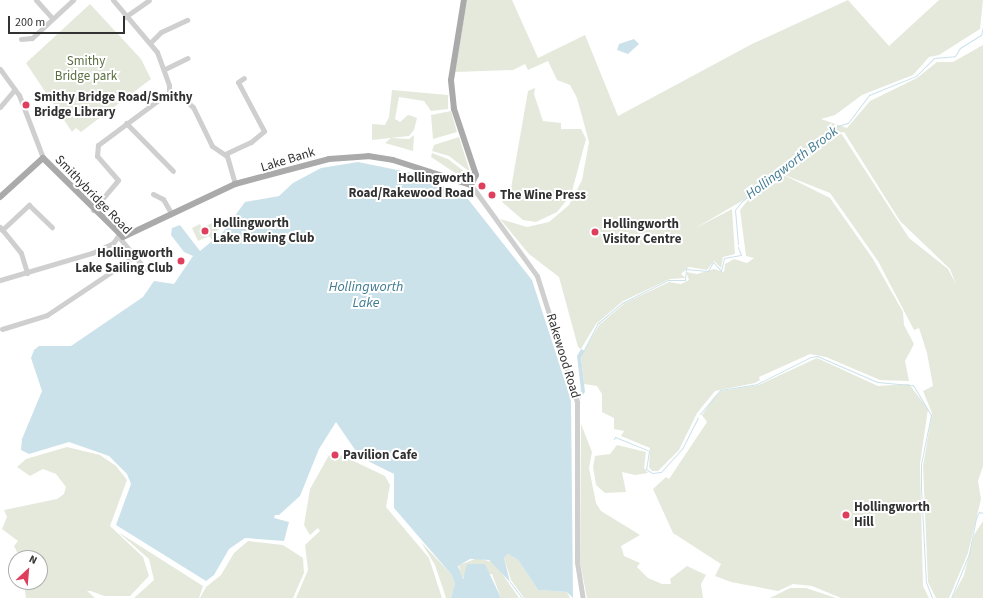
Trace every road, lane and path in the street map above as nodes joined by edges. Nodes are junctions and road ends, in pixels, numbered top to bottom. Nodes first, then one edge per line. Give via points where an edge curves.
1 (36, 0) edge
2 (73, 0) edge
3 (113, 0) edge
4 (149, 0) edge
5 (464, 0) edge
6 (52, 18) junction
7 (125, 18) junction
8 (187, 20) dead end
9 (21, 39) dead end
10 (151, 42) junction
11 (188, 58) dead end
12 (0, 69) edge
13 (165, 69) junction
14 (244, 78) dead end
15 (15, 89) junction
16 (169, 96) junction
17 (0, 107) edge
18 (126, 123) junction
19 (225, 154) junction
20 (43, 158) junction
21 (173, 171) dead end
22 (235, 184) junction
23 (471, 185) junction
24 (153, 194) dead end
25 (0, 198) edge
26 (93, 210) junction
27 (171, 213) junction
28 (52, 227) dead end
29 (1, 229) edge
30 (118, 236) junction
31 (135, 256) junction
32 (145, 269) dead end
33 (27, 273) junction
34 (0, 280) edge
35 (2, 329) dead end
36 (583, 598) edge

1 - 6 street
2 - 6 street
3 - 7 street
4 - 7 street
5 - 23 main road via 451,80 454,109 476,178
6 - 9 street via 32,38
7 - 10 street
8 - 10 street via 161,32
10 - 13 street
11 - 13 street
12 - 15 street, Smithybridge Road
13 - 16 street
14 - 19 street via 238,82 264,131 251,142
15 - 17 street
15 - 20 street, Smithybridge Road
16 - 18 street via 160,97
16 - 19 street via 184,99 193,107 212,146
18 - 21 street
18 - 26 street via 96,148 97,156 118,180
19 - 22 street
20 - 25 main road
20 - 26 main road, Smithybridge Road
22 - 23 main road, Lake Bank via 329,159 368,156 393,160
22 - 27 main road, Lake Bank
23 - 36 street, Rakewood Road via 537,276 577,402 577,562
24 - 27 street via 163,199
26 - 30 main road, Smithybridge Road
27 - 30 main road, Lake Bank via 147,228
28 - 29 street via 29,204
29 - 33 street via 21,253
30 - 31 street, Smithybridge Road
30 - 33 street via 113,243 92,253
31 - 32 street, Smithybridge Road
31 - 35 street via 47,314
33 - 34 street

